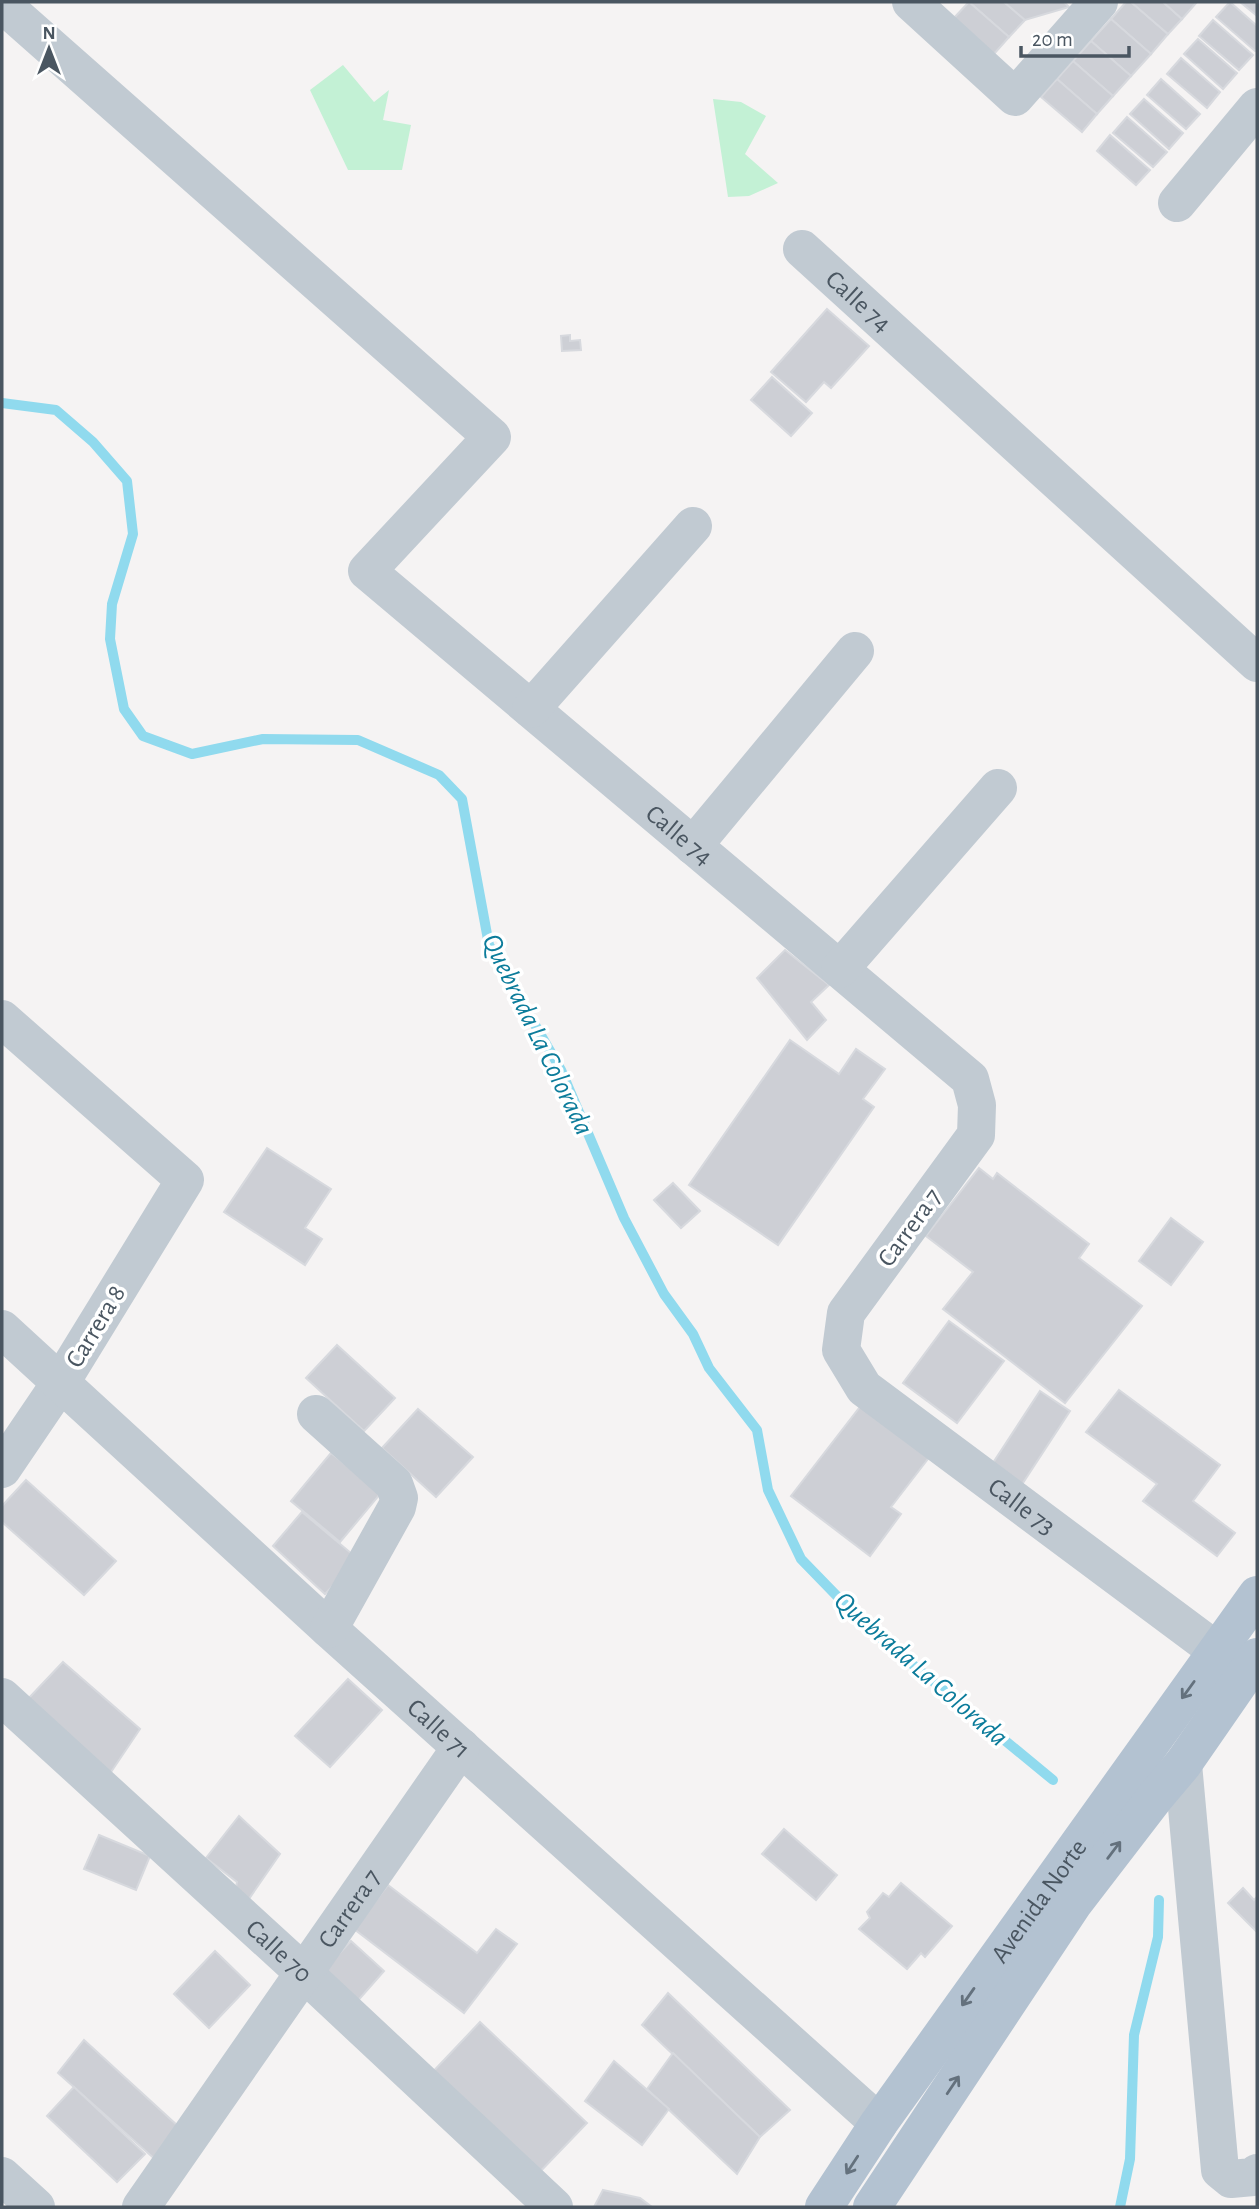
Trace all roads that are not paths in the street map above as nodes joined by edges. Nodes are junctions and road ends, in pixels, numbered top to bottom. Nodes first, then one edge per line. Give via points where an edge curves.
1 (911, 2) edge
2 (1099, 2) edge
3 (2, 4) edge
4 (1257, 107) edge
5 (1177, 203) dead end
6 (802, 249) dead end
7 (693, 526) dead end
8 (855, 651) dead end
9 (1257, 663) edge
10 (531, 709) junction
11 (998, 788) dead end
12 (693, 846) junction
13 (839, 969) junction
14 (2, 1019) edge
15 (977, 1105) joint
16 (2, 1329) edge
17 (841, 1349) joint
18 (61, 1382) junction
19 (316, 1414) dead end
20 (2, 1469) edge
21 (1257, 1595) edge
22 (329, 1629) junction
23 (1217, 1651) junction
24 (1257, 1657) edge
25 (1245, 1692) edge
26 (2, 1698) edge
27 (461, 1747) junction
28 (1182, 1764) junction
29 (305, 1974) junction
30 (879, 2123) junction
31 (1257, 2173) edge
32 (2, 2176) edge
33 (36, 2207) edge
34 (141, 2207) edge
35 (554, 2207) edge
36 (824, 2207) edge
37 (872, 2207) edge

1 - 2 street via 1015,97
3 - 10 street, Calle 74 via 492,437 367,571
4 - 5 street
6 - 9 street, Calle 74
7 - 10 street
8 - 12 street
10 - 12 street, Calle 74
11 - 13 street
12 - 13 street, Calle 74
13 - 15 street, Calle 74 via 970,1079
14 - 18 street, Carrera 8 via 185,1180
15 - 17 street, Carrera 7 via 976,1135 846,1313
16 - 18 street, Calle 71
17 - 23 street, Calle 73 via 864,1388
18 - 20 street, Carrera 8
18 - 22 street, Calle 71
19 - 22 street via 394,1484 399,1498
21 - 23 main road, Avenida Norte
22 - 27 street, Calle 71
23 -> 30 main road, Avenida Norte
24 - 25 main road, Avenida Norte
25 - 28 main road, Avenida Norte
26 - 29 street, Calle 70
27 - 29 street, Carrera 7
27 - 30 street, Calle 71
28 - 31 street via 1220,2170 1231,2179
37 -> 28 main road, Avenida Norte via 1073,1904
29 - 34 street, Carrera 7
29 - 35 street, Calle 70
30 -> 36 main road, Avenida Norte
32 - 33 street

